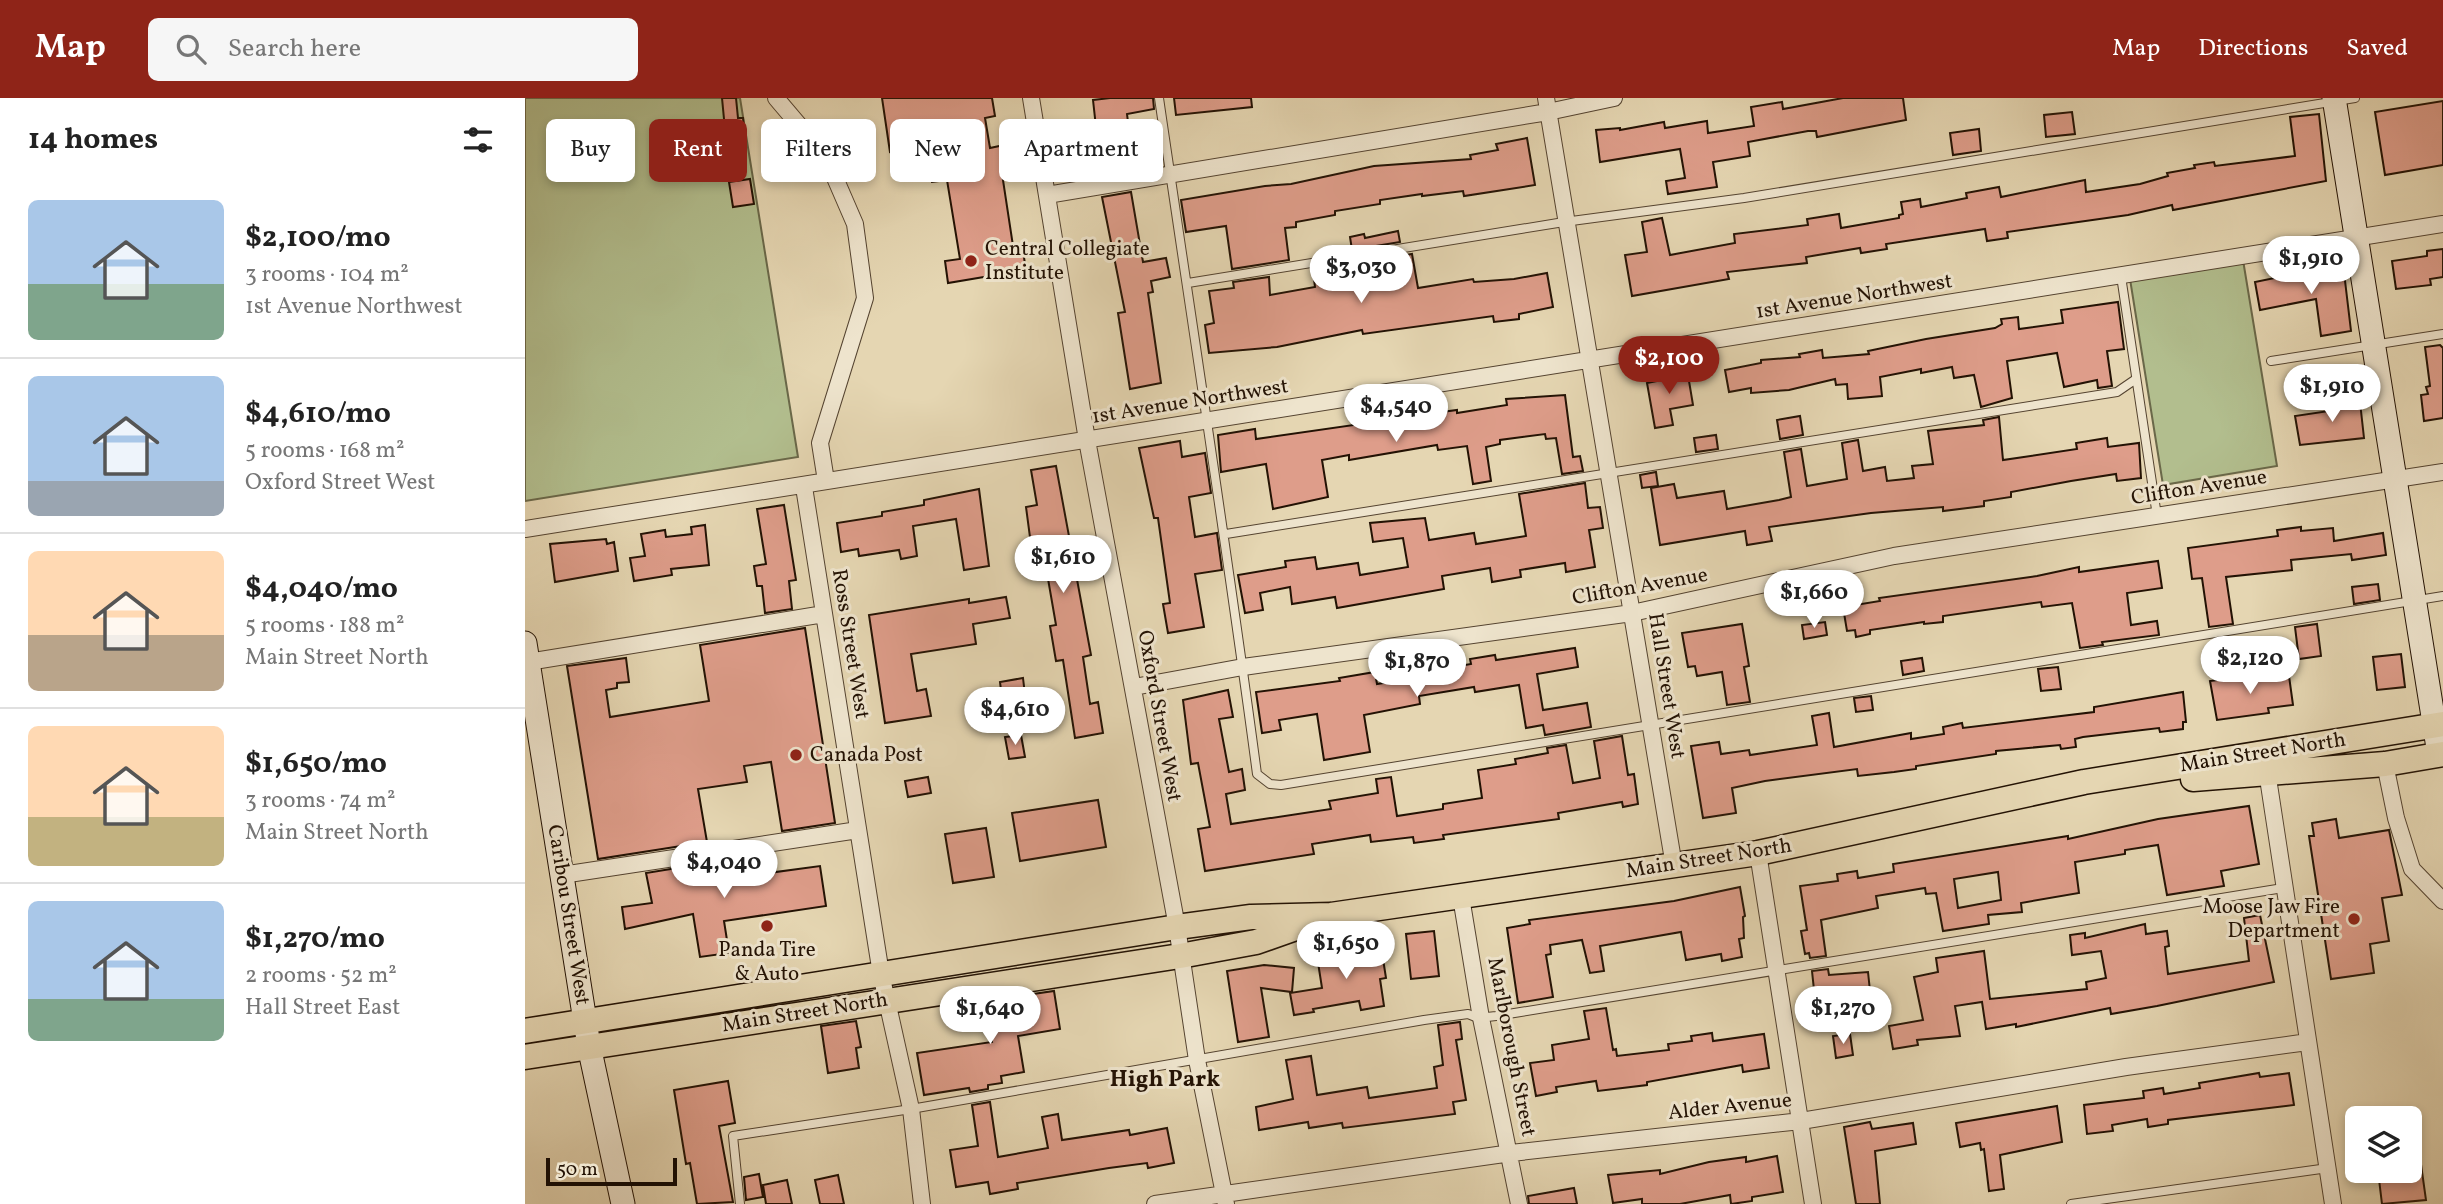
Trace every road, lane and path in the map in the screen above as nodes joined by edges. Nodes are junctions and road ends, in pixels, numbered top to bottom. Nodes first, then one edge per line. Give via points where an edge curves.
1 (776, 98) edge
2 (1031, 98) edge
3 (1159, 98) edge
4 (1614, 98) edge
5 (2341, 99) edge
6 (1547, 105) edge
7 (1170, 174) junction
8 (1047, 195) junction
9 (1565, 222) junction
10 (2443, 224) edge
11 (2357, 239) junction
12 (2121, 276) junction
13 (1188, 283) junction
14 (2443, 334) edge
15 (2373, 345) junction
16 (1588, 360) junction
17 (2271, 361) dead end
18 (2136, 379) junction
19 (1206, 420) junction
20 (1087, 440) junction
21 (2443, 472) edge
22 (1611, 474) junction
23 (2395, 479) junction
24 (826, 481) junction
25 (804, 487) junction
26 (2157, 516) junction
27 (525, 529) edge
28 (1226, 534) junction
29 (2443, 596) edge
30 (2414, 601) junction
31 (1632, 613) junction
32 (824, 614) junction
33 (526, 653) edge
34 (1243, 667) junction
35 (1134, 687) junction
36 (2439, 725) edge
37 (1651, 726) junction
38 (2441, 754) edge
39 (2266, 762) junction
40 (2385, 764) junction
41 (858, 830) junction
42 (1758, 853) junction
43 (1674, 866) junction
44 (562, 875) junction
45 (2283, 888) junction
46 (1461, 897) junction
47 (2443, 901) edge
48 (1331, 915) junction
49 (1177, 927) junction
50 (1180, 956) junction
51 (1776, 969) junction
52 (881, 974) junction
53 (888, 1000) junction
54 (1481, 1018) junction
55 (585, 1021) junction
56 (525, 1031) edge
57 (2308, 1042) junction
58 (589, 1046) junction
59 (525, 1057) edge
60 (1197, 1060) junction
61 (911, 1109) junction
62 (1801, 1121) junction
63 (1511, 1153) junction
64 (2327, 1168) junction
65 (1225, 1198) edge
66 (623, 1204) edge
67 (740, 1204) edge
68 (922, 1204) edge
69 (1155, 1204) edge
70 (1518, 1204) edge
71 (1813, 1204) edge
72 (2071, 1204) edge
73 (2333, 1204) edge

1 - 24 street via 826,158 855,224 865,298 820,443
2 - 8 street, Oxford Street West
3 - 7 lane
4 - 6 street
5 - 9 lane via 1744,198
5 - 11 street
6 - 7 street
6 - 9 street, Hall Street West
7 - 8 street
7 - 13 lane
8 - 20 street, Oxford Street West
9 - 13 lane
9 - 16 street, Hall Street West
10 - 11 street, 1st Avenue Northwest
11 - 12 street, 1st Avenue Northwest
11 - 15 street
12 - 16 street, 1st Avenue Northwest
12 - 18 lane
13 - 19 lane
14 - 15 lane
15 - 17 lane
15 - 23 street
16 - 19 street, 1st Avenue Northwest
16 - 22 street, Hall Street West
18 - 22 lane via 2117,392
18 - 26 lane
19 - 20 street, 1st Avenue Northwest
19 - 28 lane
20 - 24 street, 1st Avenue Northwest
20 - 35 street, Oxford Street West
21 - 23 street, Clifton Avenue
22 - 28 lane
22 - 31 street, Hall Street West
23 - 26 street, Clifton Avenue
23 - 30 street
24 - 25 street, 1st Avenue Northwest
25 - 27 street, 1st Avenue Northwest
25 - 32 street, Ross Street West
26 - 31 street, Clifton Avenue via 1894,556
28 - 34 lane
29 - 30 lane
30 - 36 street
30 - 37 lane
31 - 34 street, Clifton Avenue
31 - 37 street, Hall Street West
32 - 33 street
32 - 41 street, Ross Street West
33 - 44 street, Caribou Street West
34 - 35 street, Clifton Avenue
34 - 37 lane via 1257,774 1270,784
35 - 49 street, Oxford Street West
36 - 38 street
36 - 39 main road, Main Street North
37 - 43 street, Hall Street West
38 - 40 main road, Main Street North
39 - 40 main road, Main Street North
39 - 42 main road, Main Street North via 2174,780 2084,782
39 - 45 street
40 - 47 street via 2412,869
41 - 44 street
41 - 52 street, Ross Street West
42 - 43 main road, Main Street North
42 - 51 street
43 - 46 main road, Main Street North
44 - 55 street, Caribou Street West
45 - 51 lane
45 - 57 street
46 - 48 main road, Main Street North
46 - 54 street, Marlborough Street
48 - 49 main road, Main Street North via 1251,917
48 - 50 main road, Main Street North via 1256,942
49 - 50 street, Oxford Street West
49 - 52 main road, Main Street North
50 - 53 main road, Main Street North
50 - 60 street, Oxford Street West
51 - 54 lane
51 - 62 street
52 - 53 street, Ross Street West
52 - 55 main road, Main Street North
53 - 58 main road, Main Street North
53 - 61 street, Ross Street West
54 - 60 lane via 1468,1014 1446,1017
54 - 63 street, Marlborough Street
55 - 56 main road, Main Street North
55 - 58 street, Caribou Street West
57 - 62 street, Alder Avenue via 2126,1066
57 - 64 street
58 - 59 main road, Main Street North
58 - 66 street, Caribou Street West
60 - 61 lane
60 - 65 street, Oxford Street West
61 - 67 lane via 733,1136
61 - 68 street, Ross Street West
62 - 63 street, Alder Avenue
62 - 71 street
63 - 65 street, Alder Avenue
63 - 70 street, Marlborough Street
64 - 72 lane
64 - 73 street
65 - 69 street, Alder Avenue

